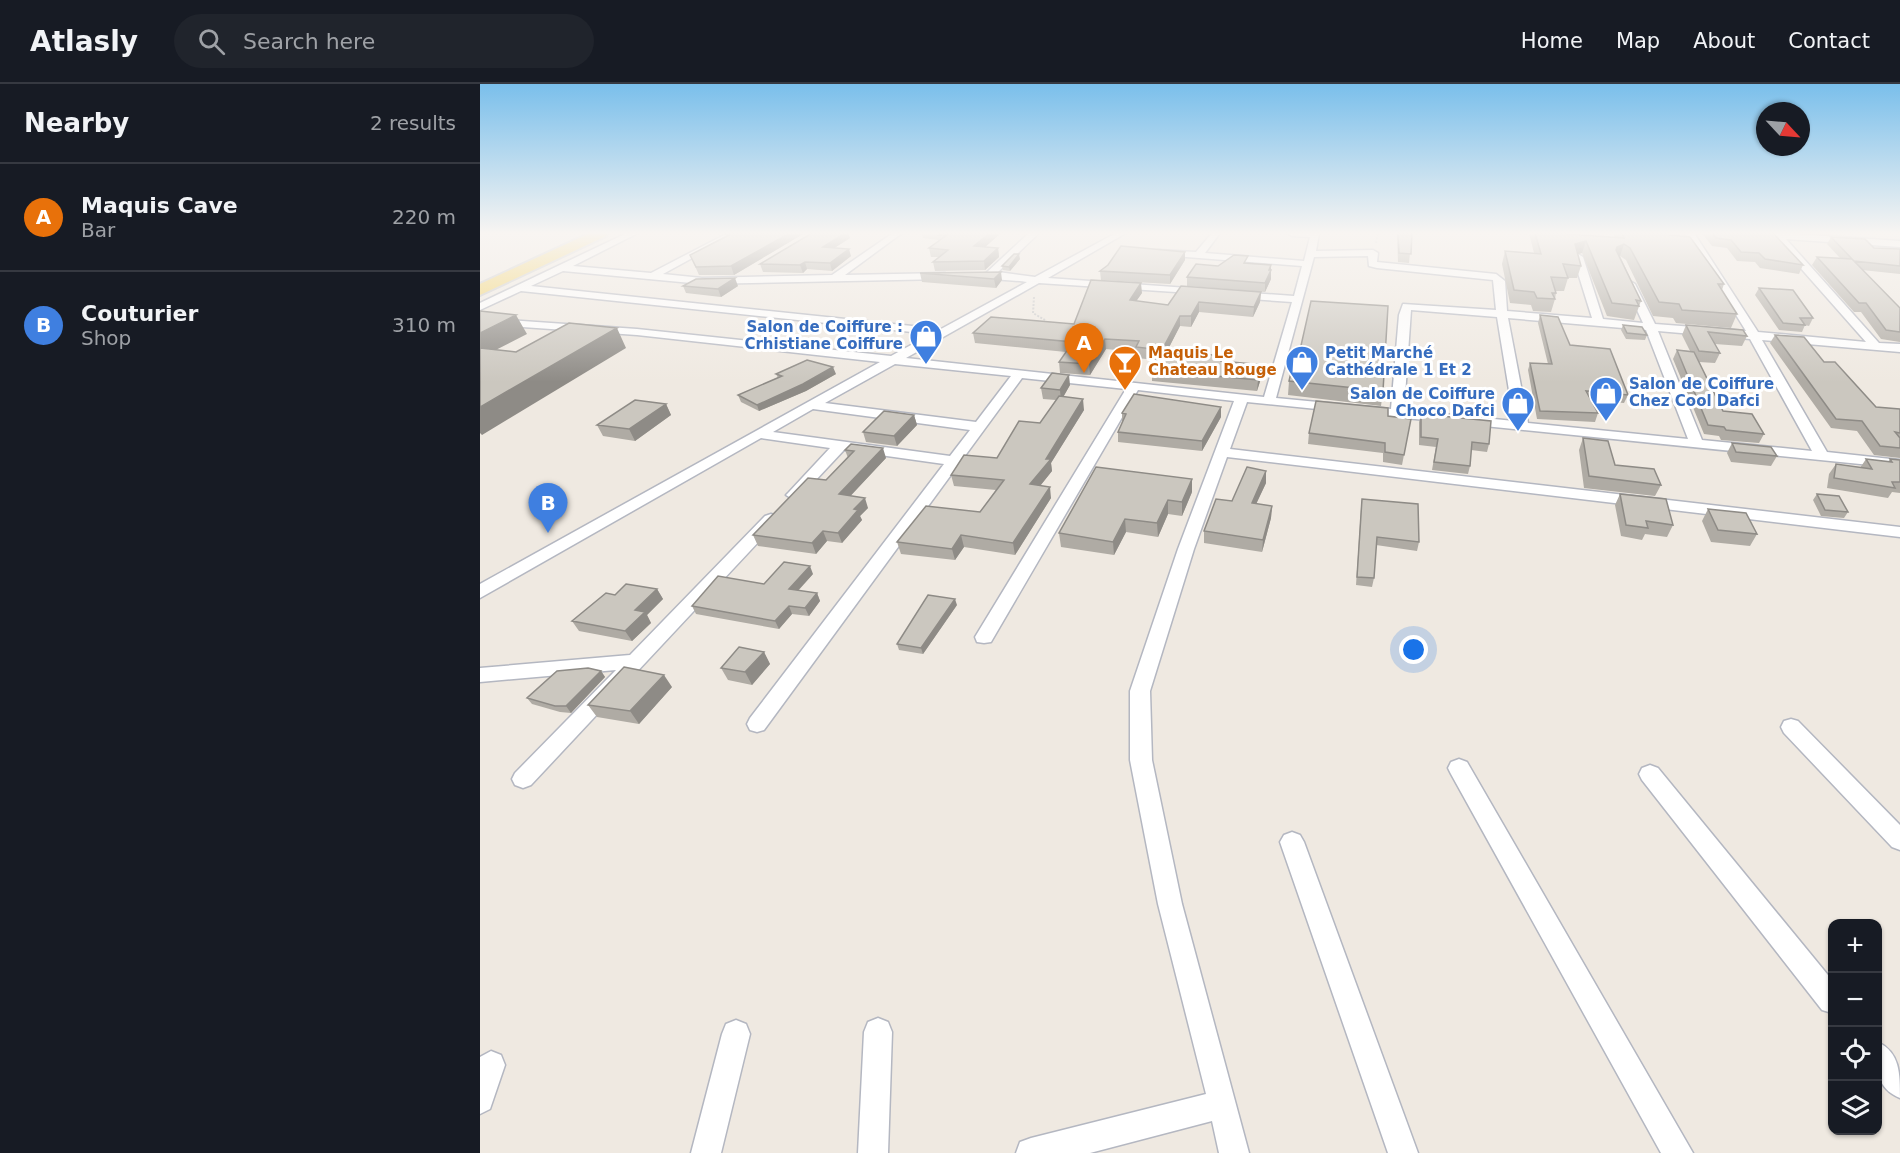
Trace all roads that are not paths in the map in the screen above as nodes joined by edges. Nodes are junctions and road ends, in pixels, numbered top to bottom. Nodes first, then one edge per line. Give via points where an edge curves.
1 (495, 283) edge
2 (531, 283) edge
3 (1030, 283) edge
4 (1075, 283) edge
5 (1304, 283) edge
6 (1500, 283) edge
7 (1586, 283) edge
8 (1629, 283) edge
9 (1721, 283) edge
10 (1820, 283) edge
11 (520, 288) junction
12 (480, 290) edge
13 (1214, 293) edge
14 (1226, 294) edge
15 (1300, 304) junction
16 (480, 307) edge
17 (1502, 314) junction
18 (480, 321) edge
19 (1599, 321) junction
20 (1650, 326) junction
21 (941, 332) junction
22 (1754, 335) junction
23 (1875, 345) junction
24 (1900, 348) edge
25 (892, 359) junction
26 (1019, 374) junction
27 (1134, 386) junction
28 (1242, 398) junction
29 (1269, 401) junction
30 (810, 405) junction
31 (1397, 414) junction
32 (1522, 426) junction
33 (980, 427) junction
34 (759, 434) junction
35 (1697, 444) junction
36 (841, 445) junction
37 (1222, 452) junction
38 (1822, 456) junction
39 (954, 461) junction
40 (1900, 464) edge
41 (1900, 532) edge
42 (480, 592) edge
43 (984, 637) dead end
44 (636, 661) junction
45 (480, 675) edge
46 (757, 724) dead end
47 (1791, 728) dead end
48 (1459, 768) dead end
49 (1650, 774) dead end
50 (523, 779) dead end
51 (1900, 840) edge
52 (1292, 842) dead end
53 (1828, 994) edge
54 (878, 1032) dead end
55 (736, 1034) dead end
56 (1882, 1061) edge
57 (491, 1065) dead end
58 (1900, 1084) edge
59 (480, 1099) edge
60 (1223, 1104) junction
61 (706, 1153) edge
62 (873, 1153) edge
63 (1031, 1153) edge
64 (1234, 1153) edge
65 (1403, 1153) edge
66 (1678, 1153) edge

1 - 12 main road
2 - 11 street
3 - 21 street
4 - 13 street
5 - 15 street
6 - 17 street
7 - 19 street
8 - 20 street
9 - 22 street
10 - 23 street
11 - 16 street
11 - 21 street
14 - 15 street
15 - 29 street
17 - 19 street
17 - 31 street via 1407,306 1399,315
17 - 32 street
18 - 25 street via 637,332
19 - 20 street
20 - 22 street
20 - 35 street
21 - 25 street
22 - 23 street
22 - 38 street
23 - 24 street
25 - 26 street
25 - 30 street
26 - 27 street
26 - 33 street
27 - 28 street
27 - 43 street
28 - 29 street
28 - 37 street
29 - 31 street
30 - 33 street
30 - 34 street
31 - 32 street
32 - 35 street
33 - 39 street
34 - 36 street
34 - 42 street
35 - 38 street
36 - 39 street
36 - 44 street
37 - 41 street
37 - 60 street via 1140,691 1141,760 1167,893
38 - 40 street
39 - 46 street
44 - 45 street
44 - 50 street
47 - 51 street
48 - 66 street
49 - 53 street
52 - 65 street
54 - 62 street
55 - 61 street
56 - 58 street
57 - 59 street
60 - 63 street
60 - 64 street

